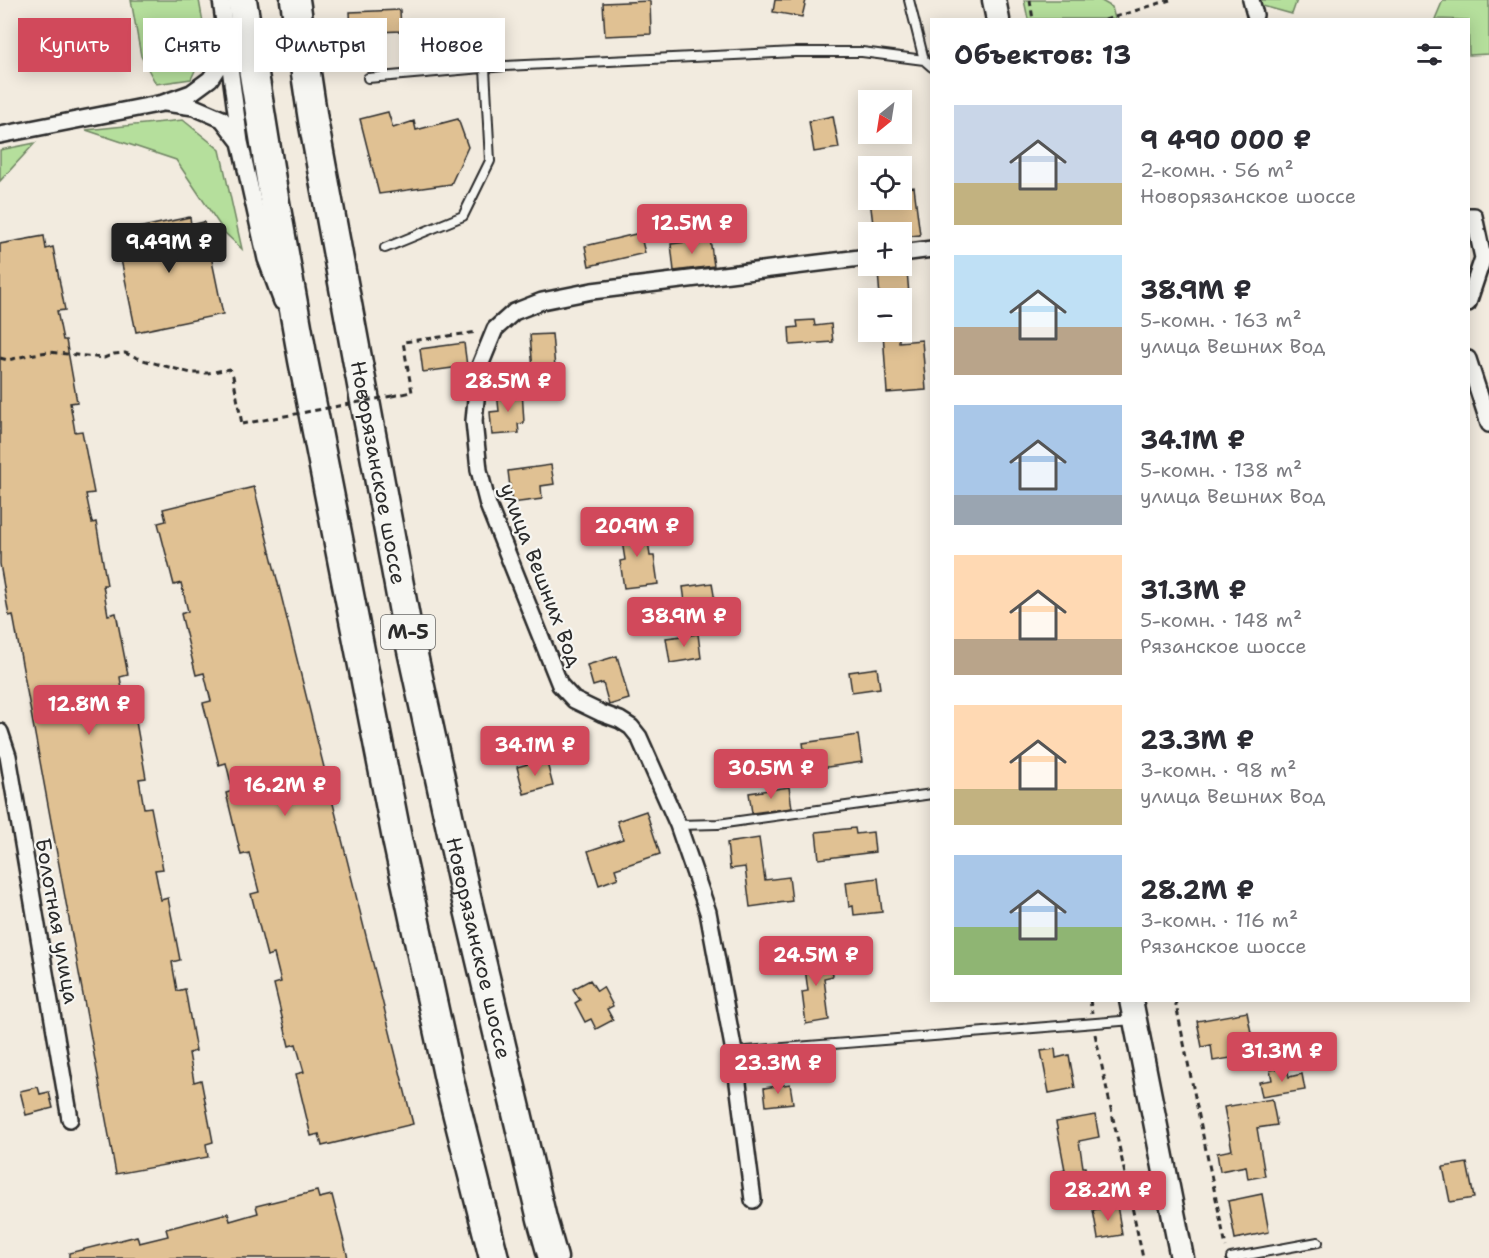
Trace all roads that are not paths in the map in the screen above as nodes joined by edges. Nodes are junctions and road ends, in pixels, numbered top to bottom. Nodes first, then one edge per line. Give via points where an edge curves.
1 (221, 0) edge
2 (242, 0) edge
3 (295, 0) edge
4 (909, 0) edge
5 (994, 0) edge
6 (1251, 0) edge
7 (1260, 17) edge
8 (224, 18) edge
9 (998, 18) edge
10 (924, 60) junction
11 (930, 65) edge
12 (505, 66) edge
13 (214, 72) edge
14 (231, 72) edge
15 (438, 72) edge
16 (485, 72) edge
17 (368, 78) dead end
18 (162, 103) junction
19 (0, 135) edge
20 (240, 142) junction
21 (1470, 216) edge
22 (385, 248) dead end
23 (930, 249) edge
24 (912, 252) edge
25 (858, 258) edge
26 (1470, 297) edge
27 (303, 360) junction
28 (1470, 365) edge
29 (1489, 423) edge
30 (0, 732) edge
31 (4, 757) edge
32 (930, 794) edge
33 (678, 825) junction
34 (1133, 1010) edge
35 (734, 1052) junction
36 (70, 1119) dead end
37 (753, 1200) dead end
38 (1318, 1242) dead end
39 (494, 1258) edge
40 (553, 1258) edge
41 (1182, 1258) edge
42 (1231, 1258) edge

1 - 8 street
2 - 27 highway, М-5
3 - 40 highway, Новорязанское шоссе / М-5 via 406,623 466,897
4 - 10 lane
5 - 9 main road
6 - 7 street
10 - 11 lane
10 - 12 lane via 862,52 795,52
13 - 18 street via 191,93
14 - 20 street
15 - 17 lane
16 - 22 lane via 490,161 463,216
18 - 19 street
18 - 20 street via 194,107 222,119
20 - 27 street via 266,259
21 - 26 street via 1474,216 1483,258
23 - 24 street
25 - 33 street, улица Вешних Вод via 542,301 514,312 495,329 479,368 474,421 479,470 488,505 560,686 574,700 631,727
27 - 39 highway, М-5 via 397,839 450,1084
28 - 29 street
30 - 31 street, Болотная улица
31 - 36 street, Болотная улица
32 - 33 lane via 718,824
33 - 35 street, улица Вешних Вод via 708,912
34 - 35 lane via 1093,1023
34 - 41 main road
35 - 37 street, улица Вешних Вод
38 - 42 lane

